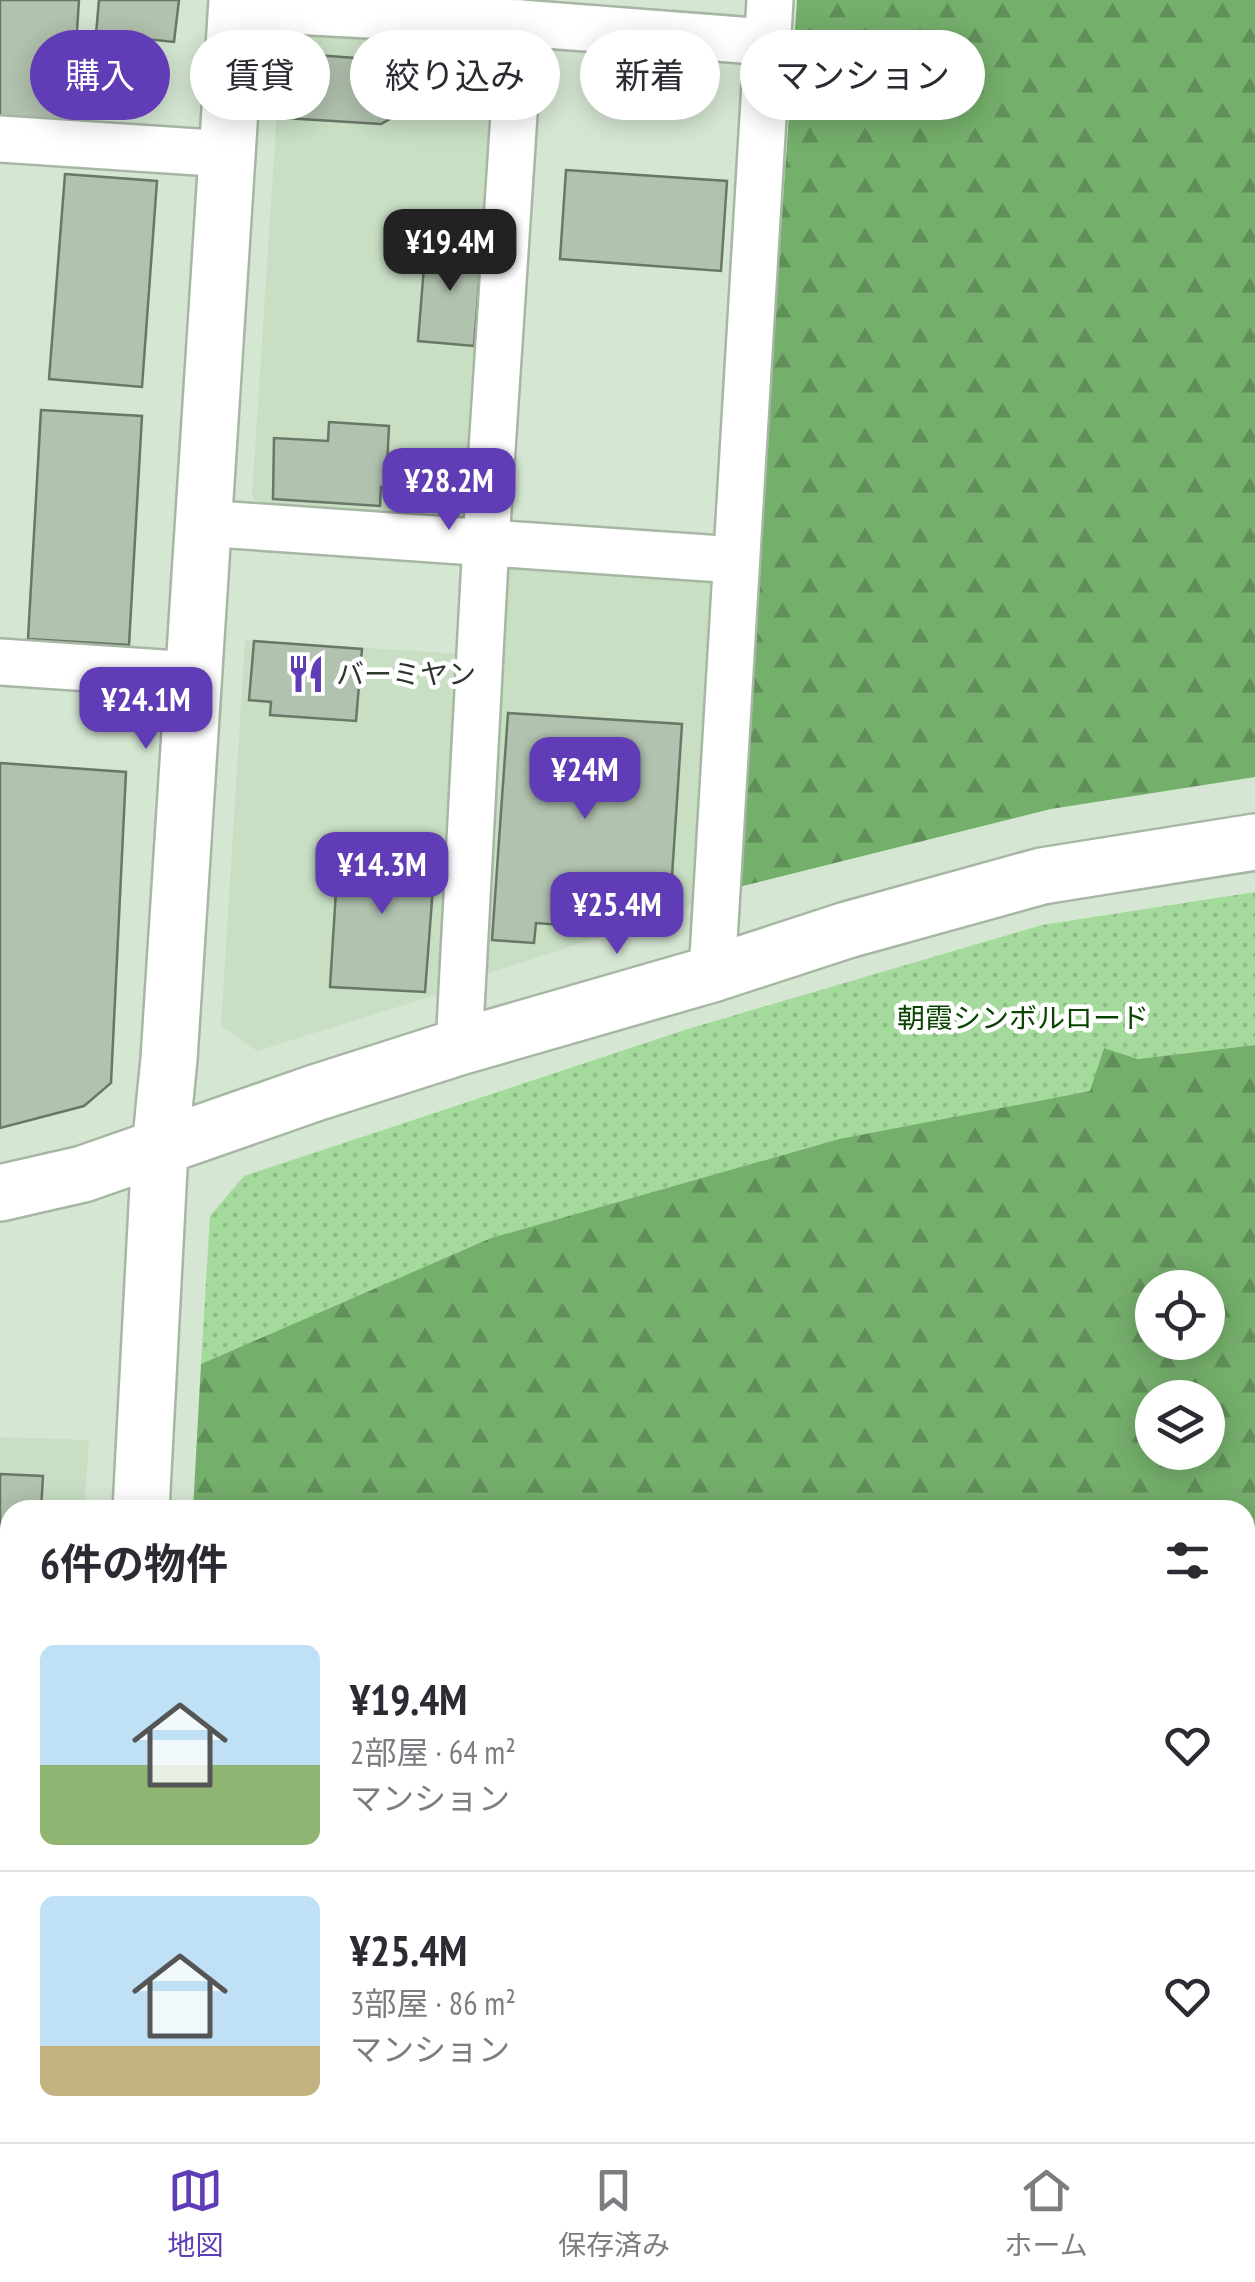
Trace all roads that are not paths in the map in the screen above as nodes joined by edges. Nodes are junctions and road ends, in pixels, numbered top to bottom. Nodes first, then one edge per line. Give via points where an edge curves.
1 (237, 4) edge
2 (769, 21) edge
3 (520, 23) junction
4 (0, 139) edge
5 (228, 154) junction
6 (202, 523) junction
7 (486, 541) junction
8 (736, 560) junction
9 (0, 662) edge
10 (193, 675) junction
11 (1255, 842) edge
12 (712, 974) junction
13 (459, 1047) junction
14 (160, 1149) junction
15 (0, 1193) edge
16 (142, 1500) edge

1 - 3 street
1 - 5 street
2 - 3 street
2 - 8 street
3 - 7 street
4 - 5 street
5 - 6 street
6 - 7 street
6 - 10 street
7 - 8 street
7 - 13 street
8 - 12 street
9 - 10 street
10 - 14 street
11 - 12 street via 1042,876
12 - 13 street
13 - 14 street
14 - 15 street
14 - 16 street

